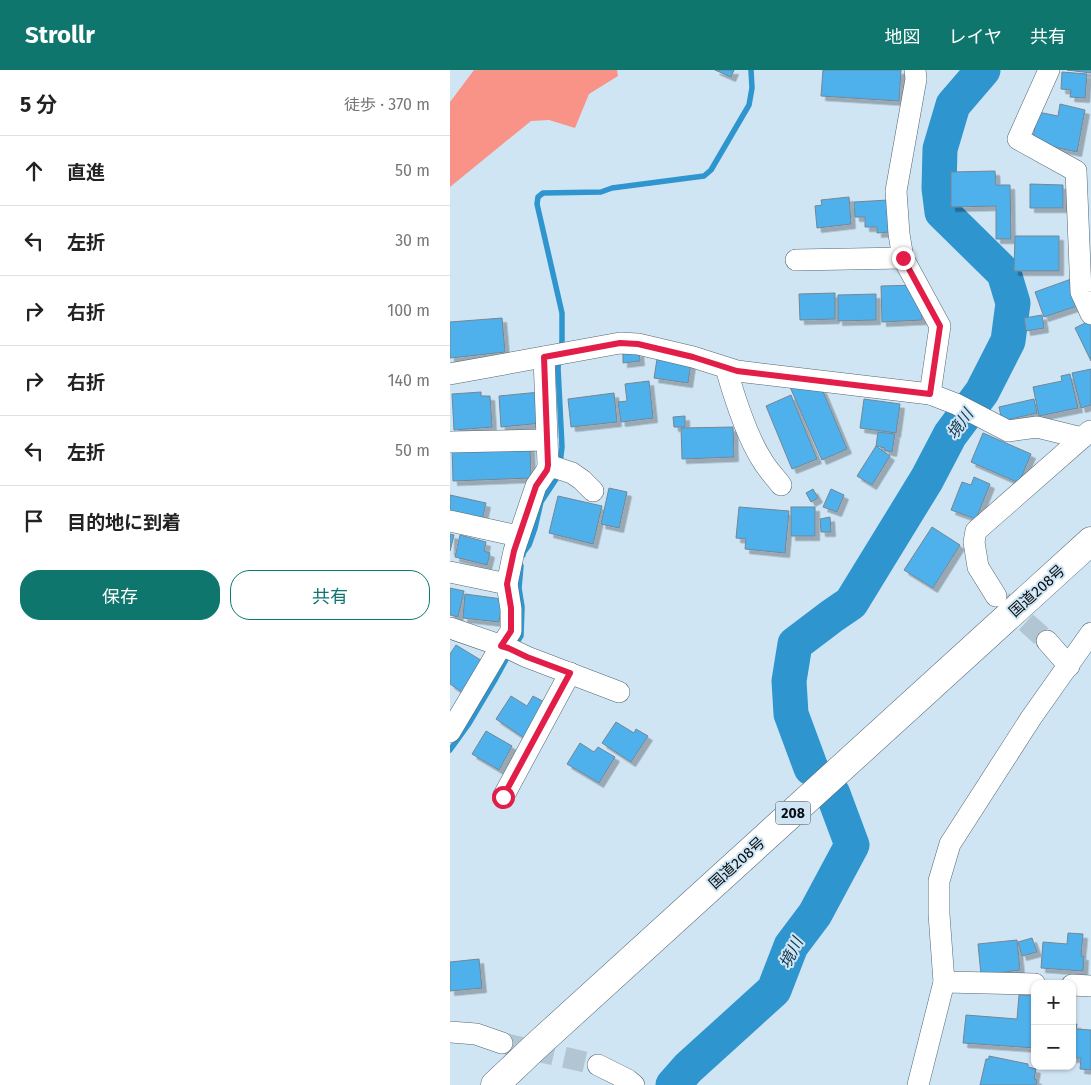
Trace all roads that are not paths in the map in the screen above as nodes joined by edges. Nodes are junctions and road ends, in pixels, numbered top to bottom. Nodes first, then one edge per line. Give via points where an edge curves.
1 (915, 70) edge
2 (1049, 70) edge
3 (903, 258) junction
4 (796, 260) dead end
5 (1091, 314) edge
6 (554, 355) junction
7 (726, 368) junction
8 (450, 374) edge
9 (930, 394) junction
10 (1086, 434) edge
11 (548, 440) junction
12 (450, 442) edge
13 (558, 470) junction
14 (781, 485) dead end
15 (593, 491) dead end
16 (450, 520) edge
17 (518, 536) junction
18 (1091, 541) edge
19 (450, 572) edge
20 (507, 584) junction
21 (996, 596) tunnel mouth
22 (450, 628) edge
23 (1091, 634) edge
24 (1047, 641) tunnel mouth
25 (504, 647) junction
26 (1070, 666) junction
27 (570, 673) junction
28 (620, 692) dead end
29 (450, 732) edge
30 (503, 797) dead end
31 (944, 982) junction
32 (1031, 984) edge
33 (1076, 985) edge
34 (1091, 986) edge
35 (450, 1032) edge
36 (502, 1043) tunnel mouth
37 (598, 1065) tunnel mouth
38 (495, 1085) edge
39 (634, 1085) edge
40 (918, 1085) edge

1 - 3 street via 896,192
2 - 5 street via 1018,139 1076,171 1082,292
3 - 4 street
3 - 9 street via 940,326
6 - 7 street via 620,343 638,344
6 - 8 street
6 - 11 street
7 - 9 street
7 - 14 street via 749,433 762,460
9 - 10 street via 1008,430 1037,426
10 - 21 street via 976,531 974,542 978,567
11 - 12 street
11 - 13 street via 548,465
13 - 15 street via 582,480
13 - 17 street via 536,486
16 - 17 street
17 - 20 street
18 - 38 highway, 国道208号 / 208
19 - 20 street
20 - 25 street via 511,631
22 - 25 street
23 - 26 street
24 - 26 street
25 - 27 street
25 - 29 street
26 - 31 street via 1031,718 950,844 939,881
27 - 28 street
27 - 30 street
31 - 32 street
31 - 40 street
33 - 34 street
35 - 36 street via 476,1034
37 - 39 street

